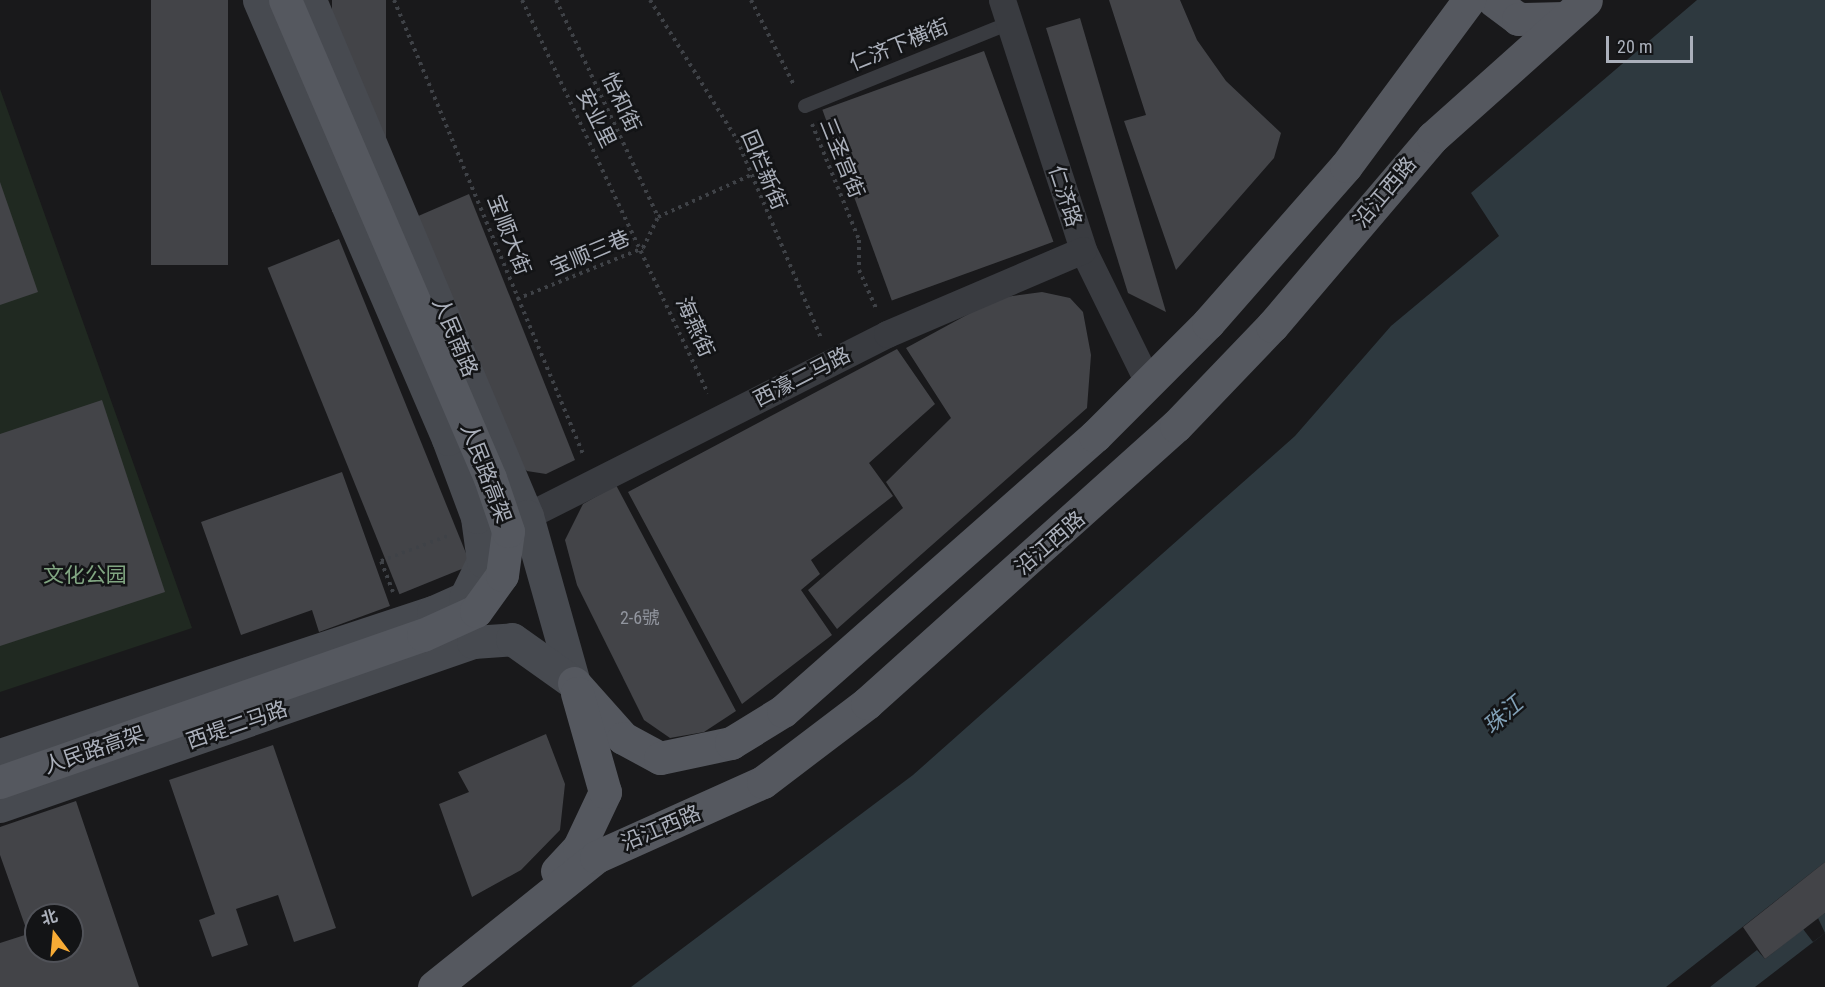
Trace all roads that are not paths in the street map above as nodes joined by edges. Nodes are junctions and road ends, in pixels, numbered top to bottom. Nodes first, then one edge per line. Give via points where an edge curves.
1 (259, 0) edge
2 (285, 0) edge
3 (310, 0) edge
4 (1469, 0) edge
5 (1493, 0) edge
6 (1575, 9) edge
7 (1006, 12) edge
8 (805, 106) road end
9 (1083, 250) junction
10 (1149, 384) junction
11 (527, 516) junction
12 (435, 618) junction
13 (473, 642) junction
14 (423, 659) junction
15 (574, 683) junction
16 (0, 755) edge
17 (0, 782) edge
18 (0, 806) edge
19 (510, 924) junction
20 (434, 987) edge

1 - 12 main road via 477,517 483,561 471,591
2 - 17 main road, 人民路高架 via 490,478 508,531 502,575 476,611 423,635
3 - 11 main road, 人民南路
4 - 10 main road via 1346,165
5 - 6 main road via 1518,19
6 - 19 main road, 沿江西路 via 1433,137 1272,326 1184,419 867,704 763,782 596,857
7 - 8 lane, 仁济下横街
7 - 9 street, 仁济路
9 - 10 street, 仁济路
9 - 11 street, 西濠二马路 via 887,334
10 - 15 main road via 848,657 783,711 731,744 683,758 639,751
11 - 15 main road, 人民南路
12 - 13 main road
12 - 14 main road
12 - 16 main road
13 - 14 main road, 西堤二马路
13 - 15 main road via 512,639
14 - 18 main road, 西堤二马路
15 - 19 main road via 605,792 579,847
19 - 20 main road, 沿江西路

